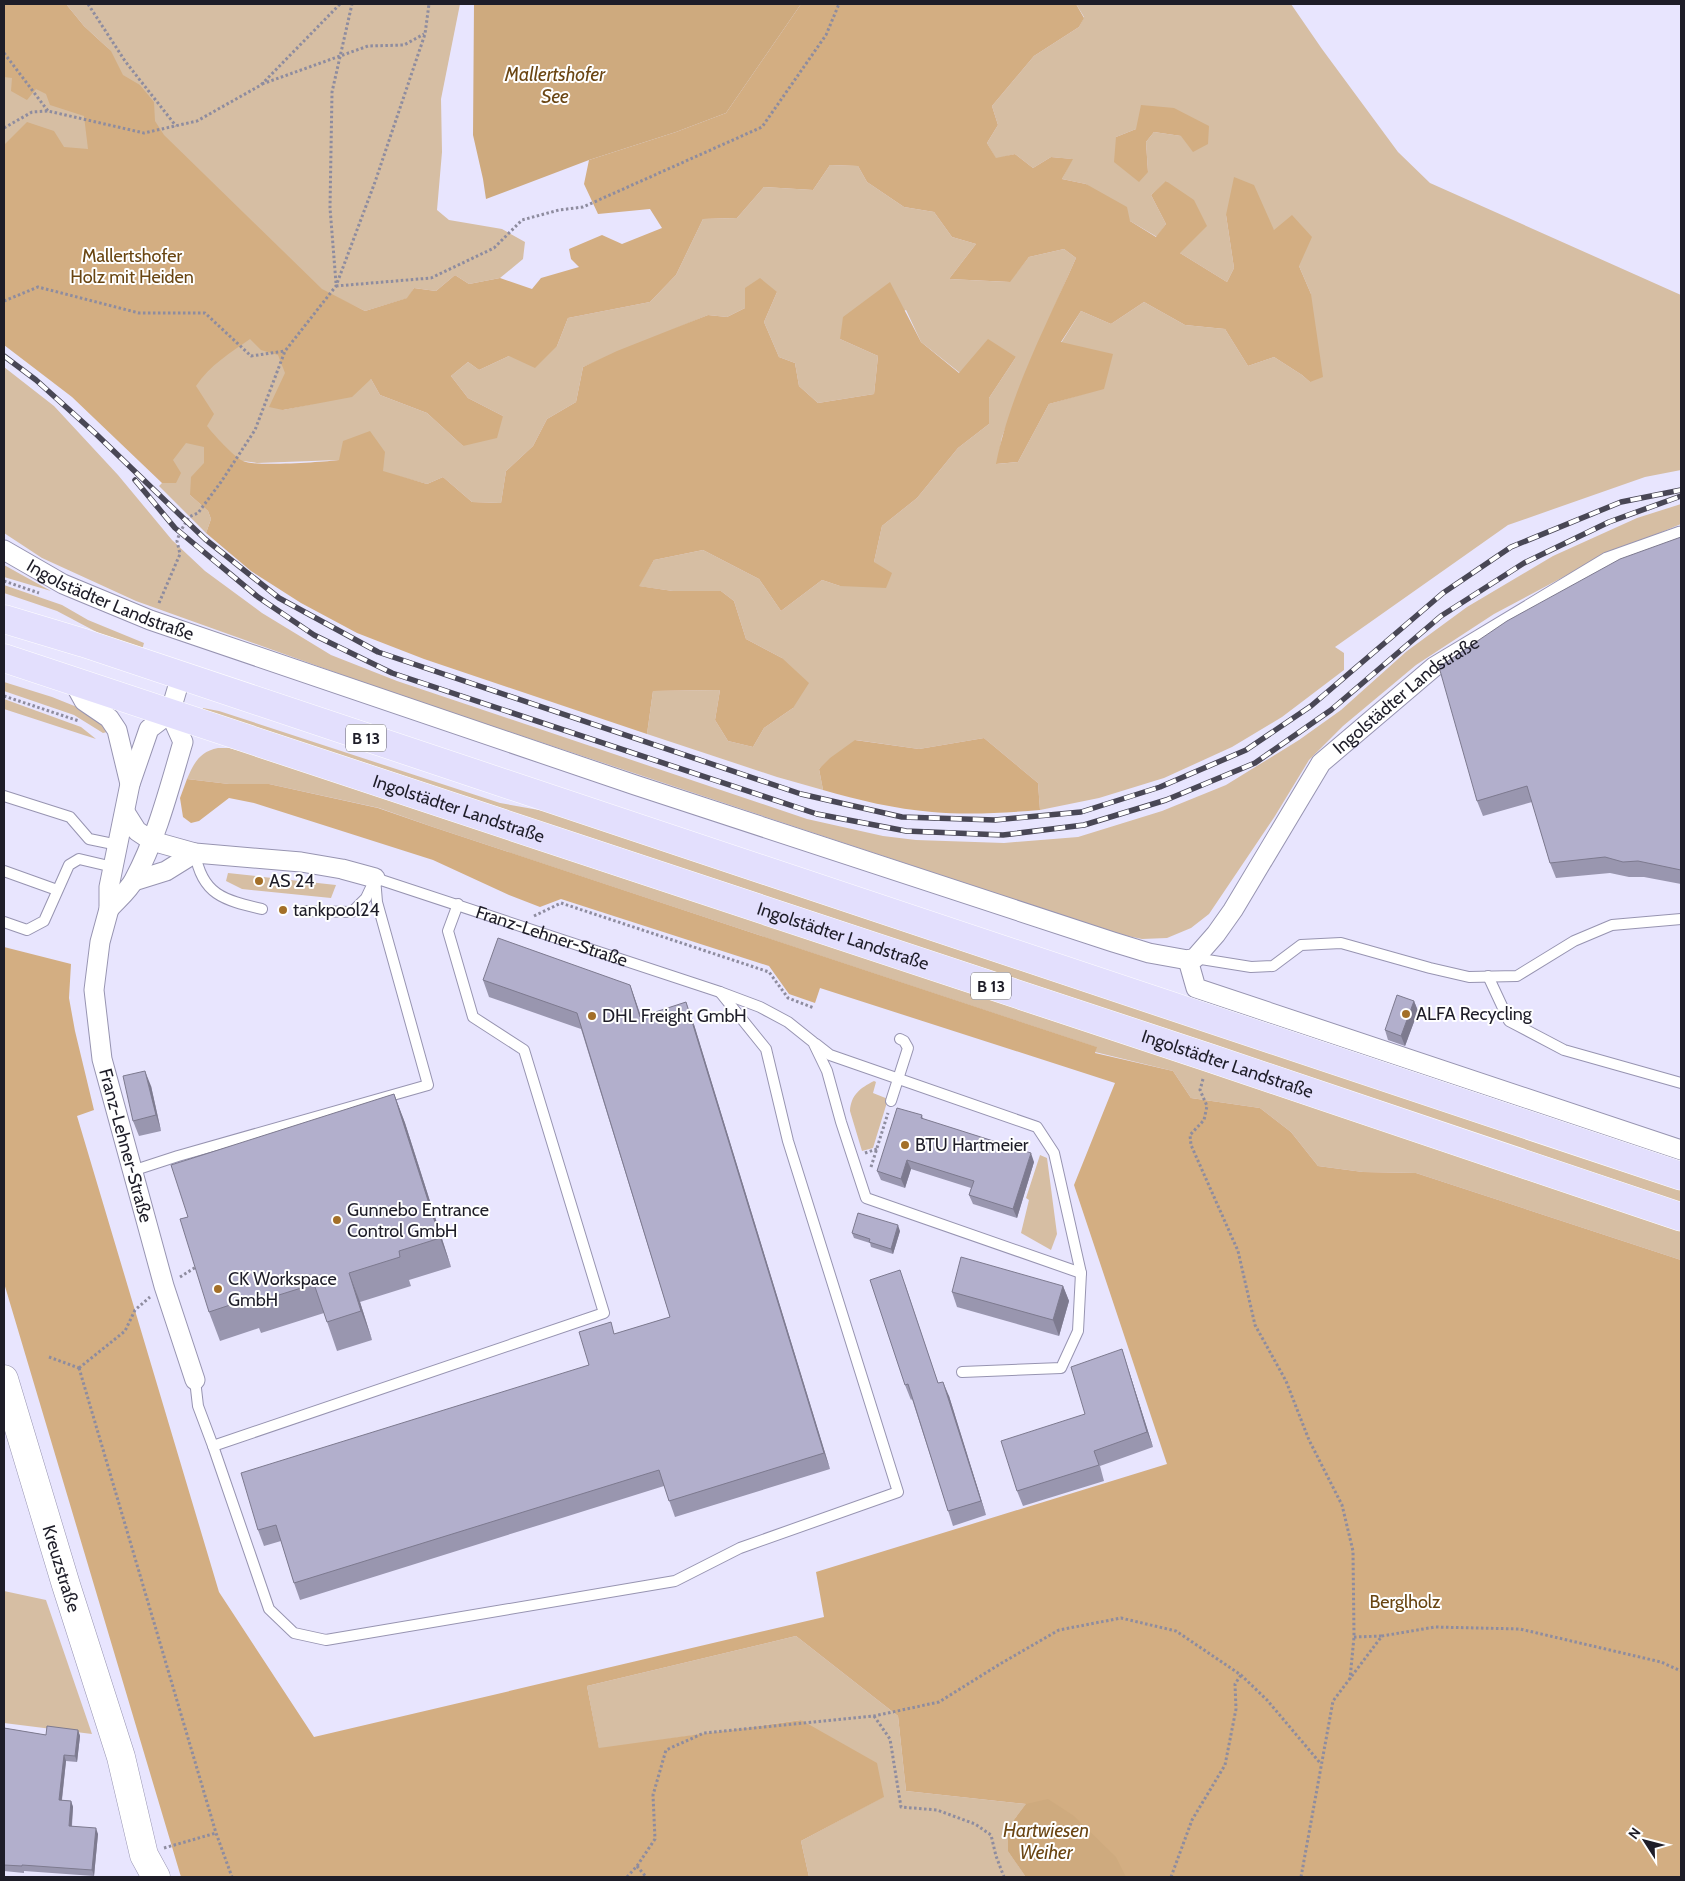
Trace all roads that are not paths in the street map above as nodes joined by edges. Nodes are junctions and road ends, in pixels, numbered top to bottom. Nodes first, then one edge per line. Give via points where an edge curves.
1 (1681, 536) edge
2 (4, 550) edge
3 (4, 619) edge
4 (4, 658) edge
5 (181, 676) junction
6 (73, 681) junction
7 (170, 713) junction
8 (130, 784) junction
9 (4, 796) edge
10 (125, 812) junction
11 (152, 841) junction
12 (118, 845) junction
13 (195, 853) junction
14 (113, 867) junction
15 (4, 871) edge
16 (375, 878) junction
17 (134, 881) junction
18 (57, 890) junction
19 (458, 904) junction
20 (109, 909) junction
21 (262, 909) dead end
22 (304, 911) dead end
23 (1681, 919) edge
24 (4, 922) edge
25 (1191, 959) junction
26 (1488, 976) junction
27 (720, 992) junction
28 (900, 1039) dead end
29 (813, 1042) junction
30 (899, 1079) junction
31 (1681, 1082) edge
32 (891, 1102) road end
33 (1681, 1150) edge
34 (132, 1171) junction
35 (1681, 1176) edge
36 (1681, 1217) edge
37 (1081, 1272) junction
38 (962, 1372) dead end
39 (4, 1379) edge
40 (195, 1380) joint
41 (213, 1446) junction
42 (121, 1756) junction
43 (156, 1877) edge
44 (166, 1877) edge

1 - 25 street, Ingolstädter Landstraße via 1608,562 1434,668 1321,763 1233,910 1216,934
2 - 25 street, Ingolstädter Landstraße via 63,584 150,620 635,785 1094,936 1148,953
3 - 5 main road, Ingolstädter Landstraße / B 13
4 - 6 main road, Ingolstädter Landstraße / B 13
5 - 7 street
5 - 35 main road, Ingolstädter Landstraße / B 13
6 - 7 main road, Ingolstädter Landstraße / B 13
6 - 8 street via 84,701 108,718 117,730
7 - 8 street, Franz-Lehner-Straße via 149,729
7 - 11 street, Franz-Lehner-Straße via 183,742
7 - 36 main road, Ingolstädter Landstraße / B 13
8 - 10 street, Franz-Lehner-Straße
9 - 12 lane via 70,818 89,839
10 - 11 street, Franz-Lehner-Straße via 136,830
10 - 12 street, Franz-Lehner-Straße
11 - 13 street, Franz-Lehner-Straße
11 - 17 street, Franz-Lehner-Straße
12 - 14 street, Franz-Lehner-Straße
13 - 16 street, Franz-Lehner-Straße via 301,862
13 - 17 street via 166,871
13 - 21 lane via 198,870 213,892 229,902
14 - 17 street
14 - 18 lane via 79,859 69,865
14 - 20 street, Franz-Lehner-Straße
15 - 18 lane
16 - 19 lane, Franz-Lehner-Straße
16 - 22 lane via 366,898 352,912
16 - 34 lane via 377,902 428,1085
17 - 20 street, Franz-Lehner-Straße
18 - 24 lane via 44,921 27,930
19 - 27 lane, Franz-Lehner-Straße
19 - 41 lane via 448,931 473,1017 524,1050 604,1313
20 - 34 street, Franz-Lehner-Straße via 100,942 94,990 102,1060
23 - 26 lane via 1612,925 1574,941 1517,976
25 - 26 lane via 1251,967 1273,966 1302,945 1341,943 1469,977
25 - 33 street via 1196,988
26 - 31 lane via 1509,1020 1564,1050
27 - 29 lane, Franz-Lehner-Straße via 760,1006
27 - 41 lane via 766,1049 788,1141 898,1492 740,1548 675,1581 326,1640 294,1633 269,1609
28 - 30 lane via 908,1048
29 - 30 lane via 830,1055
29 - 37 lane, Franz-Lehner-Straße via 828,1071 866,1198
30 - 32 lane
30 - 37 lane via 1037,1127 1054,1153
34 - 40 street, Franz-Lehner-Straße via 164,1286
37 - 38 lane via 1078,1331 1062,1368
39 - 42 main road, Kreuzstraße
40 - 41 lane via 198,1406
42 - 43 main road, Kreuzstraße via 144,1855
42 - 44 main road, Kreuzstraße via 163,1849

